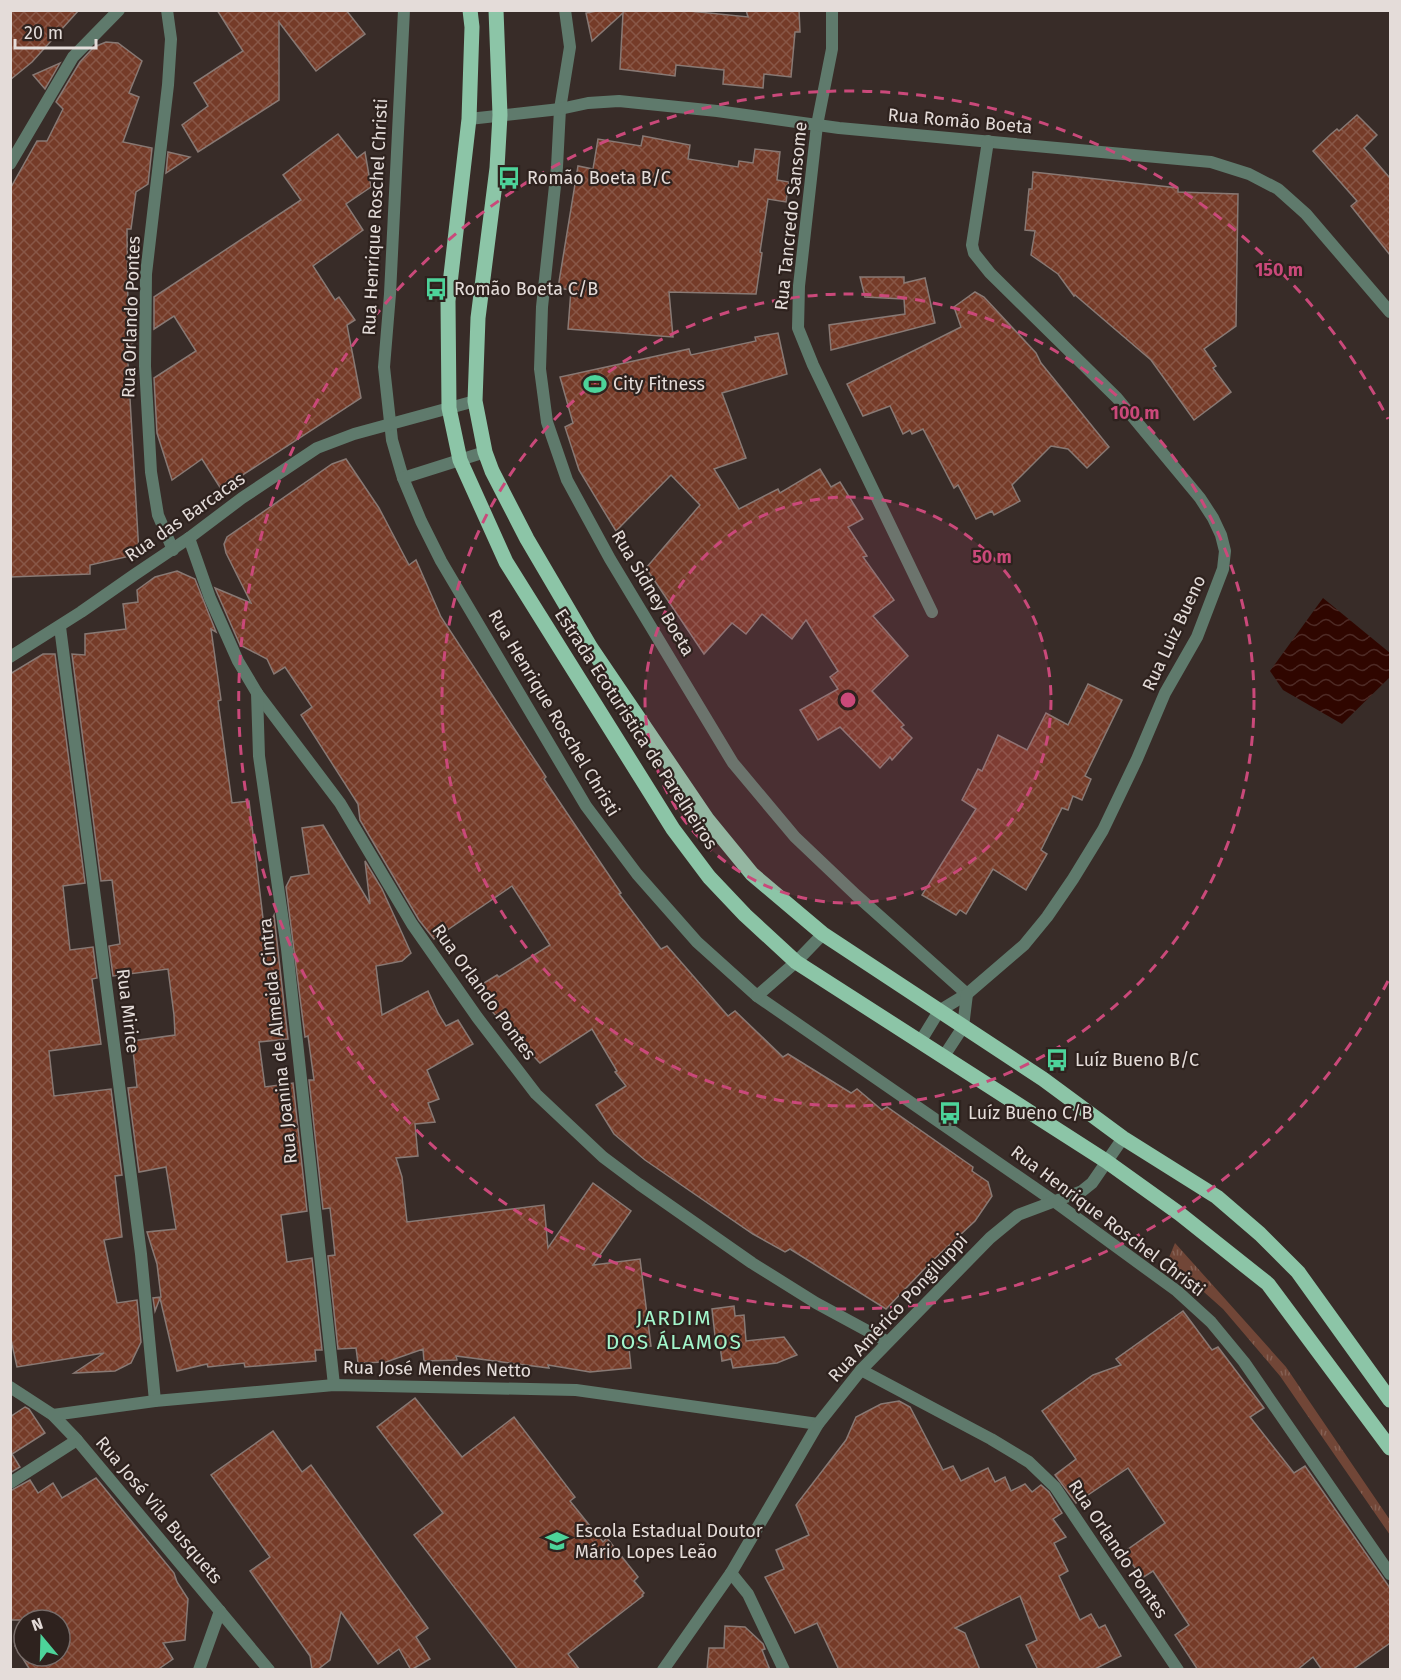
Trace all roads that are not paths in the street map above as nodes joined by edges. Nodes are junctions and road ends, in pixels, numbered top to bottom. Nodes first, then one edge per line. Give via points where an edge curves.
1 (119, 10) edge
2 (167, 10) edge
3 (405, 10) edge
4 (470, 10) edge
5 (496, 10) edge
6 (565, 10) edge
7 (832, 10) edge
8 (560, 109) junction
9 (501, 115) junction
10 (470, 119) junction
11 (817, 125) junction
12 (988, 141) junction
13 (10, 164) edge
14 (1390, 312) edge
15 (475, 401) junction
16 (449, 408) junction
17 (390, 426) junction
18 (485, 452) junction
19 (460, 460) junction
20 (403, 478) junction
21 (189, 538) junction
22 (173, 550) junction
23 (932, 612) dead end
24 (60, 627) junction
25 (10, 657) edge
26 (257, 693) junction
27 (823, 934) junction
28 (796, 962) junction
29 (967, 994) junction
30 (757, 996) junction
31 (939, 1011) junction
32 (963, 1027) junction
33 (920, 1042) junction
34 (944, 1056) junction
35 (1123, 1138) junction
36 (1106, 1161) junction
37 (1055, 1202) junction
38 (888, 1342) junction
39 (861, 1370) junction
40 (334, 1385) junction
41 (10, 1387) edge
42 (1390, 1400) edge
43 (155, 1401) junction
44 (53, 1415) junction
45 (818, 1424) junction
46 (77, 1440) junction
47 (1390, 1448) edge
48 (10, 1483) edge
49 (731, 1573) junction
50 (1390, 1574) edge
51 (220, 1611) junction
52 (199, 1670) edge
53 (269, 1670) edge
54 (663, 1670) edge
55 (784, 1670) edge
56 (1178, 1670) edge

1 - 13 street via 73,57
2 - 22 street, Rua Orlando Pontes via 171,39 146,274 145,366 151,472 158,515
3 - 17 street, Rua Henrique Roschel Christi via 384,367
4 - 10 main road, Estrada Ecoturistica de Parelheiros
5 - 9 main road, Estrada Ecoturistica de Parelheiros
6 - 8 street, Rua Sidney Boeta via 570,47
7 - 11 street, Rua Tancredo Sansome via 832,49
8 - 9 street, Rua Romão Boeta
8 - 11 street, Rua Romão Boeta via 619,101
8 - 29 street, Rua Sidney Boeta via 540,369 548,422 567,480 733,764 795,837
9 - 10 street, Rua Romão Boeta
9 - 15 main road, Estrada Ecoturistica de Parelheiros via 478,318
10 - 16 main road, Estrada Ecoturistica de Parelheiros via 448,301
11 - 12 street, Rua Romão Boeta
11 - 23 street, Rua Tancredo Sansome via 798,328
12 - 14 street, Rua Romão Boeta via 1211,162 1249,174 1278,189 1306,214
12 - 29 street, Rua Luiz Bueno via 973,234 974,253 1132,416 1214,518 1225,551 1223,569 1197,637 1165,693 1103,830 1047,917 1024,945
15 - 16 street
15 - 18 main road, Estrada Ecoturistica de Parelheiros
16 - 17 street
16 - 19 main road, Estrada Ecoturistica de Parelheiros
17 - 20 street, Rua Henrique Roschel Christi
17 - 21 street, Rua das Barcacas via 317,448
18 - 19 street
18 - 27 main road, Estrada Ecoturistica de Parelheiros via 526,539 591,648 707,819 752,874
19 - 20 street
19 - 28 main road, Estrada Ecoturistica de Parelheiros via 506,562 673,829 709,877
20 - 30 street, Rua Henrique Roschel Christi via 441,561 586,806 637,874 697,942
21 - 22 street, Rua das Barcacas
21 - 26 street, Rua Orlando Pontes via 210,598
22 - 24 street, Rua das Barcacas
24 - 25 street, Rua das Barcacas
24 - 43 street, Rua Mirice via 141,1254
26 - 38 street, Rua Orlando Pontes via 340,803 412,924 536,1094 603,1157 639,1184 770,1274
26 - 40 street, Rua Joanina de Almeida Cintra via 258,756 287,949
27 - 28 street
27 - 31 main road, Estrada Ecoturistica de Parelheiros
28 - 30 street
28 - 33 main road, Estrada Ecoturistica de Parelheiros
29 - 31 street
29 - 32 street
30 - 37 street, Rua Henrique Roschel Christi
31 - 32 main road, Estrada Ecoturistica de Parelheiros
31 - 33 street
32 - 34 street
32 - 35 main road, Estrada Ecoturistica de Parelheiros
33 - 34 main road, Estrada Ecoturistica de Parelheiros
34 - 36 main road, Estrada Ecoturistica de Parelheiros
35 - 36 street, Rua Américo Pongiluppi
35 - 42 main road, Estrada Ecoturistica de Parelheiros via 1217,1197 1260,1234 1298,1272
36 - 37 street, Rua Américo Pongiluppi via 1092,1183
36 - 47 main road, Estrada Ecoturistica de Parelheiros via 1268,1284
37 - 38 street, Rua Américo Pongiluppi via 1018,1215 990,1238
37 - 50 street, Rua Henrique Roschel Christi via 1177,1291 1211,1322 1244,1362
38 - 39 street, Rua Américo Pongiluppi
39 - 45 street, Rua Américo Pongiluppi
39 - 56 street, Rua Orlando Pontes via 991,1439 1038,1470 1055,1487
40 - 43 street, Rua José Mendes Netto
40 - 45 street, Rua José Mendes Netto via 576,1390
41 - 44 street, Rua José Vila Busquets
43 - 44 street, Rua José Mendes Netto
44 - 46 street, Rua José Vila Busquets
45 - 49 street, Rua Américo Pongiluppi
46 - 48 street
46 - 51 street, Rua José Vila Busquets
49 - 54 street, Rua Américo Pongiluppi
49 - 55 street via 748,1594
51 - 52 street
51 - 53 street, Rua José Vila Busquets

